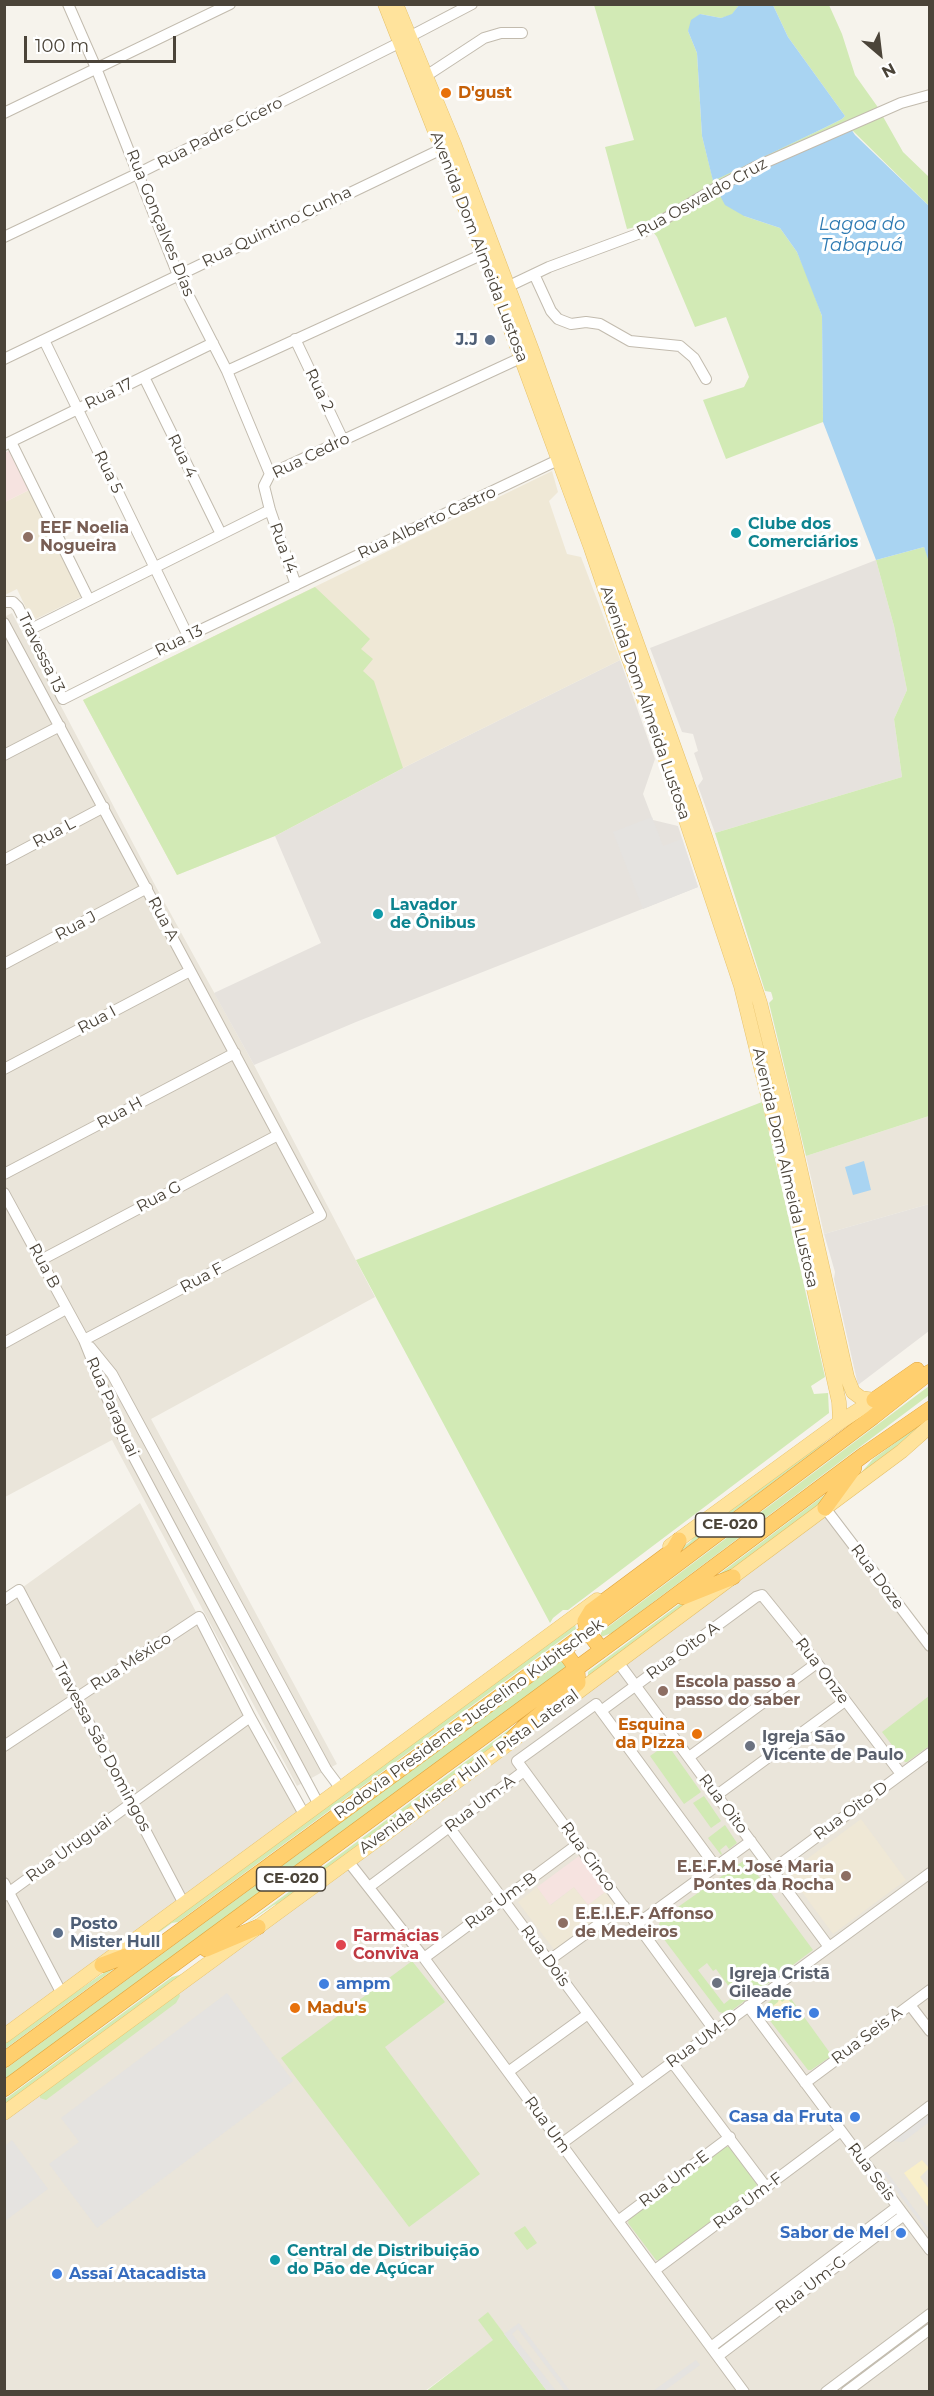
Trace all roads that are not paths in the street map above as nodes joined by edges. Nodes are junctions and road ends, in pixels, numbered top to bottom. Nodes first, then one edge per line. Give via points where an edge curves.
1 (68, 4) edge
2 (230, 4) edge
3 (385, 4) edge
4 (396, 4) edge
5 (472, 4) edge
6 (522, 33) dead end
7 (405, 40) junction
8 (96, 68) junction
9 (426, 76) junction
10 (930, 95) edge
11 (4, 113) edge
12 (448, 146) junction
13 (139, 174) junction
14 (4, 237) edge
15 (483, 254) junction
16 (534, 274) junction
17 (178, 275) junction
18 (507, 287) junction
19 (295, 339) junction
20 (44, 340) junction
21 (213, 343) junction
22 (527, 355) junction
23 (4, 359) edge
24 (227, 371) junction
25 (144, 377) junction
26 (706, 380) dead end
27 (77, 409) junction
28 (343, 440) junction
29 (8, 443) edge
30 (558, 460) junction
31 (270, 474) junction
32 (270, 510) junction
33 (221, 534) junction
34 (155, 568) junction
35 (296, 585) junction
36 (89, 600) junction
37 (4, 602) edge
38 (5, 623) edge
39 (29, 630) junction
40 (189, 636) junction
41 (63, 699) joint
42 (60, 726) junction
43 (667, 743) junction
44 (4, 755) edge
45 (104, 807) junction
46 (4, 860) edge
47 (147, 888) junction
48 (4, 964) edge
49 (190, 971) junction
50 (234, 1053) junction
51 (4, 1069) edge
52 (278, 1135) junction
53 (4, 1174) edge
54 (4, 1193) edge
55 (321, 1215) joint
56 (41, 1260) junction
57 (66, 1309) junction
58 (84, 1340) junction
59 (4, 1343) edge
60 (930, 1361) edge
61 (930, 1372) edge
62 (841, 1379) junction
63 (874, 1400) junction
64 (930, 1409) edge
65 (840, 1422) junction
66 (930, 1426) edge
67 (865, 1454) junction
68 (825, 1508) junction
69 (679, 1539) junction
70 (733, 1577) junction
71 (765, 1596) joint
72 (4, 1600) edge
73 (663, 1605) junction
74 (588, 1632) junction
75 (930, 1646) edge
76 (563, 1650) junction
77 (602, 1650) junction
78 (618, 1662) junction
79 (817, 1663) junction
80 (577, 1669) junction
81 (636, 1686) junction
82 (77, 1698) junction
83 (845, 1701) junction
84 (601, 1711) junction
85 (250, 1717) junction
86 (508, 1743) junction
87 (4, 1746) edge
88 (930, 1753) edge
89 (688, 1757) junction
90 (524, 1771) junction
91 (901, 1774) junction
92 (341, 1789) junction
93 (717, 1796) junction
94 (131, 1804) junction
95 (319, 1805) junction
96 (305, 1816) junction
97 (449, 1827) junction
98 (750, 1841) junction
99 (578, 1844) junction
100 (348, 1861) junction
101 (716, 1867) junction
102 (772, 1870) junction
103 (930, 1873) edge
104 (369, 1887) junction
105 (6, 1891) edge
106 (503, 1899) junction
107 (184, 1904) junction
108 (624, 1906) junction
109 (637, 1924) junction
110 (258, 1927) junction
111 (174, 1935) junction
112 (829, 1947) junction
113 (424, 1958) junction
114 (181, 1960) junction
115 (549, 1961) junction
116 (102, 1965) junction
117 (930, 1990) edge
118 (62, 1994) junction
119 (910, 2005) junction
120 (748, 2006) junction
121 (588, 2014) junction
122 (715, 2031) junction
123 (930, 2031) edge
124 (4, 2036) edge
125 (4, 2060) edge
126 (672, 2062) junction
127 (508, 2072) junction
128 (805, 2083) junction
129 (640, 2085) junction
130 (4, 2090) edge
131 (930, 2106) edge
132 (4, 2113) edge
133 (840, 2131) junction
134 (730, 2137) junction
135 (561, 2144) junction
136 (861, 2158) junction
137 (766, 2187) junction
138 (900, 2211) junction
139 (618, 2221) junction
140 (930, 2250) edge
141 (655, 2270) junction
142 (930, 2314) edge
143 (930, 2329) edge
144 (714, 2351) junction
145 (868, 2360) junction
146 (875, 2370) junction
147 (744, 2391) edge
148 (826, 2391) edge
149 (846, 2391) edge

1 - 8 street, Rua Gonçalves Días
2 - 8 street
3 - 7 main road, Avenida Dom Almeida Lustosa
4 - 7 main road, Avenida Dom Almeida Lustosa
5 - 7 street, Rua Padre Cícero
6 - 9 street via 484,38
7 - 9 main road, Avenida Dom Almeida Lustosa
7 - 12 main road, Avenida Dom Almeida Lustosa
7 - 13 street, Rua Padre Cícero
8 - 11 street
8 - 13 street, Rua Gonçalves Días
9 - 12 main road, Avenida Dom Almeida Lustosa
10 - 16 street, Rua Oswaldo Cruz via 901,103 755,167 644,232
12 - 15 main road, Avenida Dom Almeida Lustosa
12 - 17 street, Rua Quintino Cunha
12 - 18 main road, Avenida Dom Almeida Lustosa
13 - 14 street, Rua Padre Cícero
13 - 17 street, Rua Gonçalves Días
15 - 19 street
15 - 22 main road, Avenida Dom Almeida Lustosa
16 - 18 street, Rua Oswaldo Cruz
16 - 26 street via 558,319 571,324 600,324 630,341 680,346 694,358
17 - 20 street, Rua Quintino Cunha
17 - 21 street, Rua Gonçalves Días
18 - 22 main road, Avenida Dom Almeida Lustosa
19 - 24 street
19 - 28 street, Rua 2
20 - 23 street, Rua Quintino Cunha
20 - 27 street, Rua 5
21 - 24 street, Rua Gonçalves Días
21 - 25 street, Rua 17
22 - 28 street, Rua Cedro
22 - 30 main road, Avenida Dom Almeida Lustosa
22 - 43 main road, Avenida Dom Almeida Lustosa
24 - 31 street, Rua Gonçalves Días
25 - 27 street, Rua 17
25 - 33 street, Rua 4
27 - 29 street, Rua 17
27 - 34 street, Rua 5
28 - 31 street, Rua Cedro
29 - 36 street
30 - 35 street, Rua Alberto Castro
30 - 43 main road, Avenida Dom Almeida Lustosa
31 - 32 street, Rua Cedro via 264,486
32 - 33 street
32 - 35 street, Rua 14
33 - 34 street
34 - 36 street
34 - 40 street, Rua 5
35 - 40 street, Rua 13
36 - 39 street
37 - 39 street, Travessa 13 via 13,602 18,607
38 - 42 street, Rua A
39 - 41 street, Travessa 13
40 - 41 street, Rua 13
42 - 44 street
42 - 45 street, Rua A
43 - 62 main road, Avenida Dom Almeida Lustosa via 760,1003
45 - 46 street, Rua L
45 - 47 street, Rua A
47 - 48 street, Rua J
47 - 49 street, Rua A
49 - 50 street, Rua A
49 - 51 street, Rua I
50 - 52 street, Rua A
50 - 53 street, Rua H
52 - 55 street, Rua A
52 - 56 street, Rua G
54 - 56 street, Rua B
55 - 58 street, Rua F
56 - 57 street, Rua B
57 - 58 street, Rua B
57 - 59 street
58 - 92 street, Rua Paraguai via 112,1374 326,1769
58 - 95 street, Rua Paraguai via 122,1435
60 - 63 highway
61 - 74 highway, Rodovia Presidente Juscelino Kubitschek / CE-020
62 - 63 main road, Avenida Dom Almeida Lustosa via 861,1398
62 - 65 main road, Avenida Dom Almeida Lustosa
63 - 65 main road
64 - 67 highway, Rodovia Presidente Juscelino Kubitschek / CE-020
65 - 69 main road
66 - 68 main road, Avenida Mister Hull - Pista Lateral
67 - 68 highway
67 - 73 highway, Rodovia Presidente Juscelino Kubitschek / CE-020
68 - 70 main road, Avenida Mister Hull - Pista Lateral
68 - 75 street, Rua Doze
69 - 74 highway via 673,1550 591,1611 585,1621
69 - 92 main road
70 - 73 highway
70 - 78 main road, Avenida Mister Hull - Pista Lateral
71 - 79 street, Rua Onze
71 - 81 street, Rua Oito A via 756,1597
72 - 82 street, Travessa São Domingos via 19,1590
73 - 77 highway, Rodovia Presidente Juscelino Kubitschek / CE-020
74 - 76 highway, Rodovia Presidente Juscelino Kubitschek / CE-020
74 - 77 highway
76 - 80 highway
76 - 111 highway, Rodovia Presidente Juscelino Kubitschek / CE-020
77 - 80 highway, Rodovia Presidente Juscelino Kubitschek / CE-020
78 - 81 street, Rua Oito
78 - 86 main road, Avenida Mister Hull - Pista Lateral
79 - 83 street, Rua Onze
79 - 89 street
80 - 86 highway via 577,1685
80 - 114 highway, Rodovia Presidente Juscelino Kubitschek / CE-020
81 - 84 street, Rua Oito A
81 - 89 street, Rua Oito
82 - 85 street, Rua México via 199,1617
82 - 87 street, Rua México
82 - 94 street, Travessa São Domingos
83 - 91 street, Rua Onze
83 - 93 street
84 - 90 street, Rua Um-A via 596,1704 517,1761
84 - 101 street
85 - 94 street, Rua Uruguai
85 - 96 street
86 - 100 main road, Avenida Mister Hull - Pista Lateral
88 - 91 street, Rua Oito D
89 - 93 street, Rua Oito
90 - 97 street, Rua Um-A
90 - 99 street, Rua Cinco
91 - 102 street, Rua Oito D
92 - 95 main road
93 - 98 street, Rua Oito
94 - 105 street, Rua Uruguai
94 - 107 street, Travessa São Domingos
95 - 96 main road
96 - 107 main road
97 - 104 street, Rua Um-A
97 - 106 street, Rua Dois
98 - 101 street
98 - 102 street, Rua Oito
99 - 106 street, Rua Um-B
99 - 108 street, Rua Cinco
100 - 104 street, Rua Um
100 - 110 main road, Avenida Mister Hull - Pista Lateral
101 - 109 street
102 - 112 street, Rua Oito
103 - 112 street, Rua UM-D
104 - 113 street, Rua Um
105 - 118 street
106 - 113 street, Rua Um-B
106 - 115 street, Rua Dois
107 - 116 main road
108 - 109 street, Rua Cinco
108 - 115 street
109 - 122 street, Rua Cinco
110 - 114 highway
110 - 132 main road, Avenida Mister Hull - Pista Lateral
111 - 116 highway
111 - 125 highway, Rodovia Presidente Juscelino Kubitschek / CE-020
112 - 120 street, Rua UM-D
113 - 127 street, Rua Um
114 - 130 highway, Rodovia Presidente Juscelino Kubitschek / CE-020
115 - 121 street, Rua Dois
116 - 118 main road
117 - 119 street, Rua Seis A
118 - 124 main road
119 - 123 street
119 - 128 street, Rua Seis A
120 - 122 street, Rua UM-D
120 - 128 street, Rua Seis
121 - 127 street
121 - 129 street, Rua Dois
122 - 126 street, Rua UM-D
126 - 129 street, Rua UM-D
126 - 134 street
127 - 135 street, Rua Um
128 - 133 street, Rua Seis
129 - 135 street, Rua UM-D
131 - 136 street
133 - 136 street, Rua Seis
133 - 137 street, Rua Um-F
134 - 137 street
134 - 139 street, Rua Um-E
135 - 139 street, Rua Um
136 - 138 street, Rua Seis
137 - 141 street, Rua Um-F
138 - 140 street, Rua Seis
138 - 144 street, Rua Um-G
139 - 141 street, Rua Um
141 - 144 street, Rua Um
142 - 145 street
143 - 146 street
144 - 147 street, Rua Um
145 - 146 street
145 - 148 street
146 - 149 street

